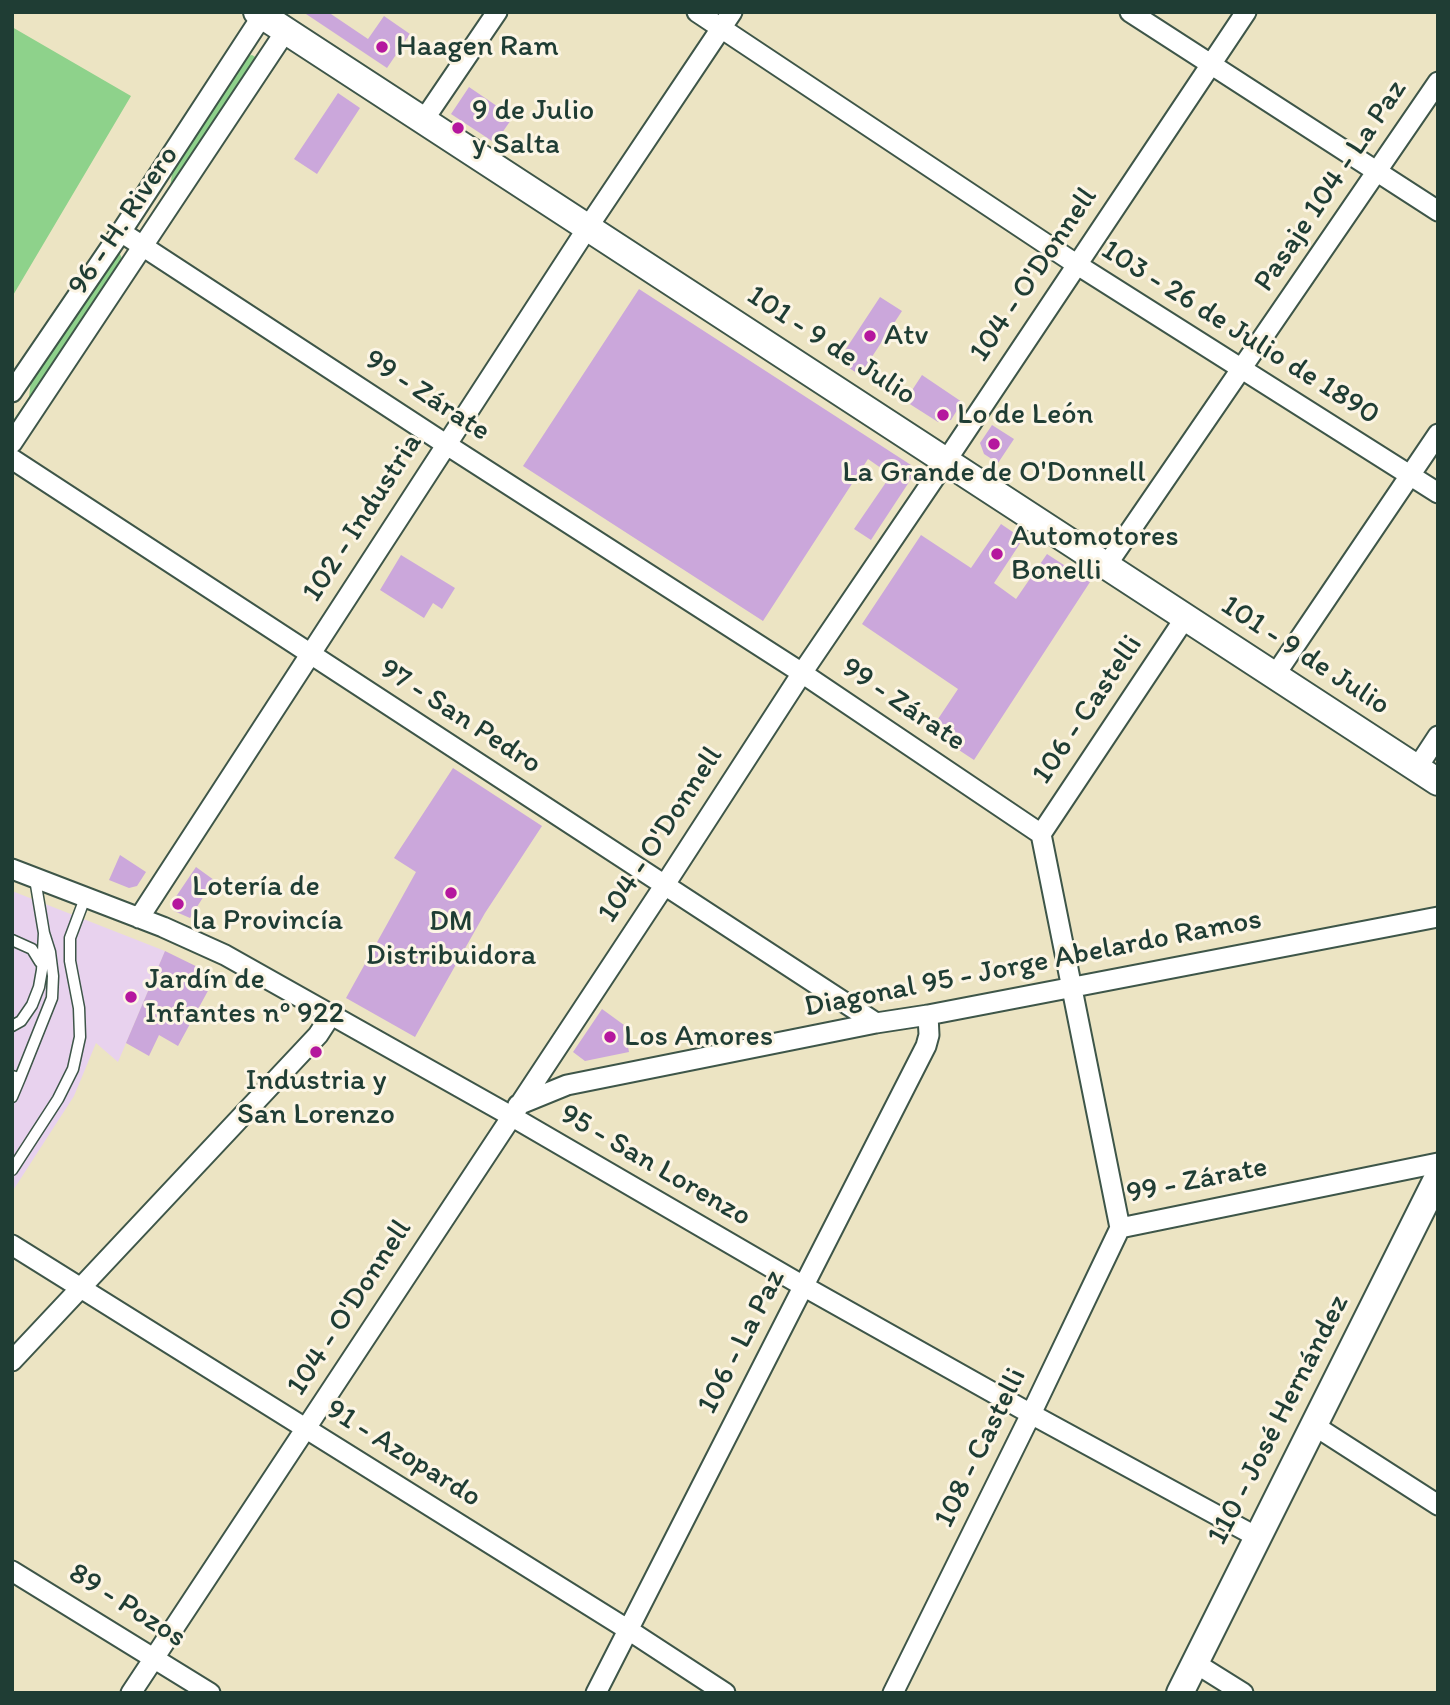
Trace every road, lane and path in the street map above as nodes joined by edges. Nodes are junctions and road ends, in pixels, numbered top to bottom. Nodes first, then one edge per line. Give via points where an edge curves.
1 (497, 12) edge
2 (697, 12) edge
3 (1130, 12) edge
4 (1246, 12) edge
5 (260, 14) edge
6 (726, 20) edge
7 (285, 32) junction
8 (1211, 65) junction
9 (1438, 82) edge
10 (423, 121) junction
11 (1377, 173) junction
12 (1438, 211) edge
13 (588, 227) junction
14 (121, 232) junction
15 (142, 246) junction
16 (1076, 264) junction
17 (1242, 369) junction
18 (12, 392) edge
19 (1438, 434) edge
20 (12, 443) edge
21 (447, 445) junction
22 (12, 459) edge
23 (946, 461) junction
24 (1409, 476) junction
25 (1438, 494) edge
26 (1106, 566) junction
27 (1185, 618) junction
28 (310, 655) junction
29 (802, 673) junction
30 (1275, 675) junction
31 (1438, 736) edge
32 (1427, 775) edge
33 (1041, 834) junction
34 (12, 869) edge
35 (35, 879) junction
36 (664, 886) junction
37 (86, 898) junction
38 (1438, 917) edge
39 (139, 918) junction
40 (44, 933) junction
41 (12, 940) edge
42 (42, 970) junction
43 (1073, 987) junction
44 (331, 1014) junction
45 (928, 1016) junction
46 (876, 1023) junction
47 (12, 1026) edge
48 (16, 1077) edge
49 (12, 1097) edge
50 (515, 1111) junction
51 (1438, 1163) edge
52 (12, 1170) edge
53 (1438, 1177) edge
54 (1119, 1228) junction
55 (12, 1244) edge
56 (82, 1286) junction
57 (805, 1287) junction
58 (12, 1361) edge
59 (1031, 1414) junction
60 (1315, 1426) junction
61 (307, 1430) junction
62 (1438, 1505) edge
63 (1258, 1537) junction
64 (12, 1571) edge
65 (627, 1629) junction
66 (155, 1657) junction
67 (1195, 1663) junction
68 (131, 1693) edge
69 (210, 1693) edge
70 (596, 1693) edge
71 (725, 1693) edge
72 (893, 1693) edge
73 (1180, 1693) edge
74 (1243, 1693) edge

1 - 10 street
2 - 6 street, 103 - 26 de Julio de 1890
3 - 8 street
4 - 8 street, 104 - O'Donnell
5 - 7 street, 101 - 9 de Julio
5 - 14 street, 96 - H. Rivero
6 - 13 street, 102 - Industria
6 - 16 street, 103 - 26 de Julio de 1890
7 - 10 street, 101 - 9 de Julio
7 - 15 street, 96 - H. Rivero
8 - 11 street
8 - 16 street, 104 - O'Donnell
9 - 11 street, Pasaje 104 - La Paz
10 - 13 street, 101 - 9 de Julio
11 - 12 street
11 - 17 street, Pasaje 104 - La Paz
13 - 21 street, 102 - Industria
13 - 23 street, 101 - 9 de Julio
14 - 15 street, 99 - Zárate
14 - 18 street, 96 - H. Rivero
15 - 20 street, 96 - H. Rivero
15 - 21 street, 99 - Zárate
16 - 17 street, 103 - 26 de Julio de 1890
16 - 23 street, 104 - O'Donnell
17 - 24 street, 103 - 26 de Julio de 1890
17 - 26 street, Pasaje 104 - La Paz
19 - 24 street
21 - 28 street, 102 - Industria
21 - 29 street, 99 - Zárate
22 - 28 street, 97 - San Pedro
23 - 26 street, 101 - 9 de Julio
23 - 29 street, 104 - O'Donnell
24 - 25 street, 103 - 26 de Julio de 1890
24 - 30 street
26 - 27 street, 101 - 9 de Julio
27 - 30 street, 101 - 9 de Julio
27 - 33 street, 106 - Castelli
28 - 36 street, 97 - San Pedro
28 - 39 street, 102 - Industria
29 - 33 street, 99 - Zárate
29 - 36 street, 104 - O'Donnell
30 - 32 street, 101 - 9 de Julio
31 - 32 street
33 - 43 street, 99 - Zárate
34 - 35 street, 95 - San Lorenzo
35 - 37 street, 95 - San Lorenzo
35 - 40 lane
36 - 46 street, 97 - San Pedro
36 - 50 street, 104 - O'Donnell
37 - 39 street, 95 - San Lorenzo
37 - 52 lane via 70,938 80,1037 73,1069
38 - 43 street, Diagonal 95 - Jorge Abelardo Ramos
39 - 44 street, 95 - San Lorenzo via 225,955
40 - 42 lane
40 - 48 lane via 53,976 52,998
41 - 42 lane via 33,949
42 - 47 lane via 32,1005
43 - 45 street, Diagonal 95 - Jorge Abelardo Ramos
43 - 54 street, 99 - Zárate
44 - 50 street, 95 - San Lorenzo
44 - 56 street via 317,1035
45 - 46 street, Diagonal 95 - Jorge Abelardo Ramos
45 - 57 street, 106 - La Paz via 926,1046
46 - 50 street, Diagonal 95 - Jorge Abelardo Ramos via 567,1085
48 - 49 lane
50 - 57 street, 95 - San Lorenzo
50 - 61 street, 104 - O'Donnell
51 - 54 street, 99 - Zárate
53 - 60 street, 110 - José Hernández
54 - 59 street, 108 - Castelli
55 - 56 street, 91 - Azopardo
56 - 58 street
56 - 61 street, 91 - Azopardo
57 - 59 street, 95 - San Lorenzo
57 - 65 street, 106 - La Paz
59 - 63 street, 95 - San Lorenzo
59 - 72 street, 108 - Castelli
60 - 62 street
60 - 63 street, 110 - José Hernández
61 - 65 street, 91 - Azopardo
61 - 66 street, 104 - O'Donnell
63 - 67 street, 110 - José Hernández
64 - 66 street, 89 - Pozos
65 - 70 street, 106 - La Paz
65 - 71 street, 91 - Azopardo
66 - 68 street, 104 - O'Donnell
66 - 69 street, 89 - Pozos
67 - 73 street, 110 - José Hernández
67 - 74 street

